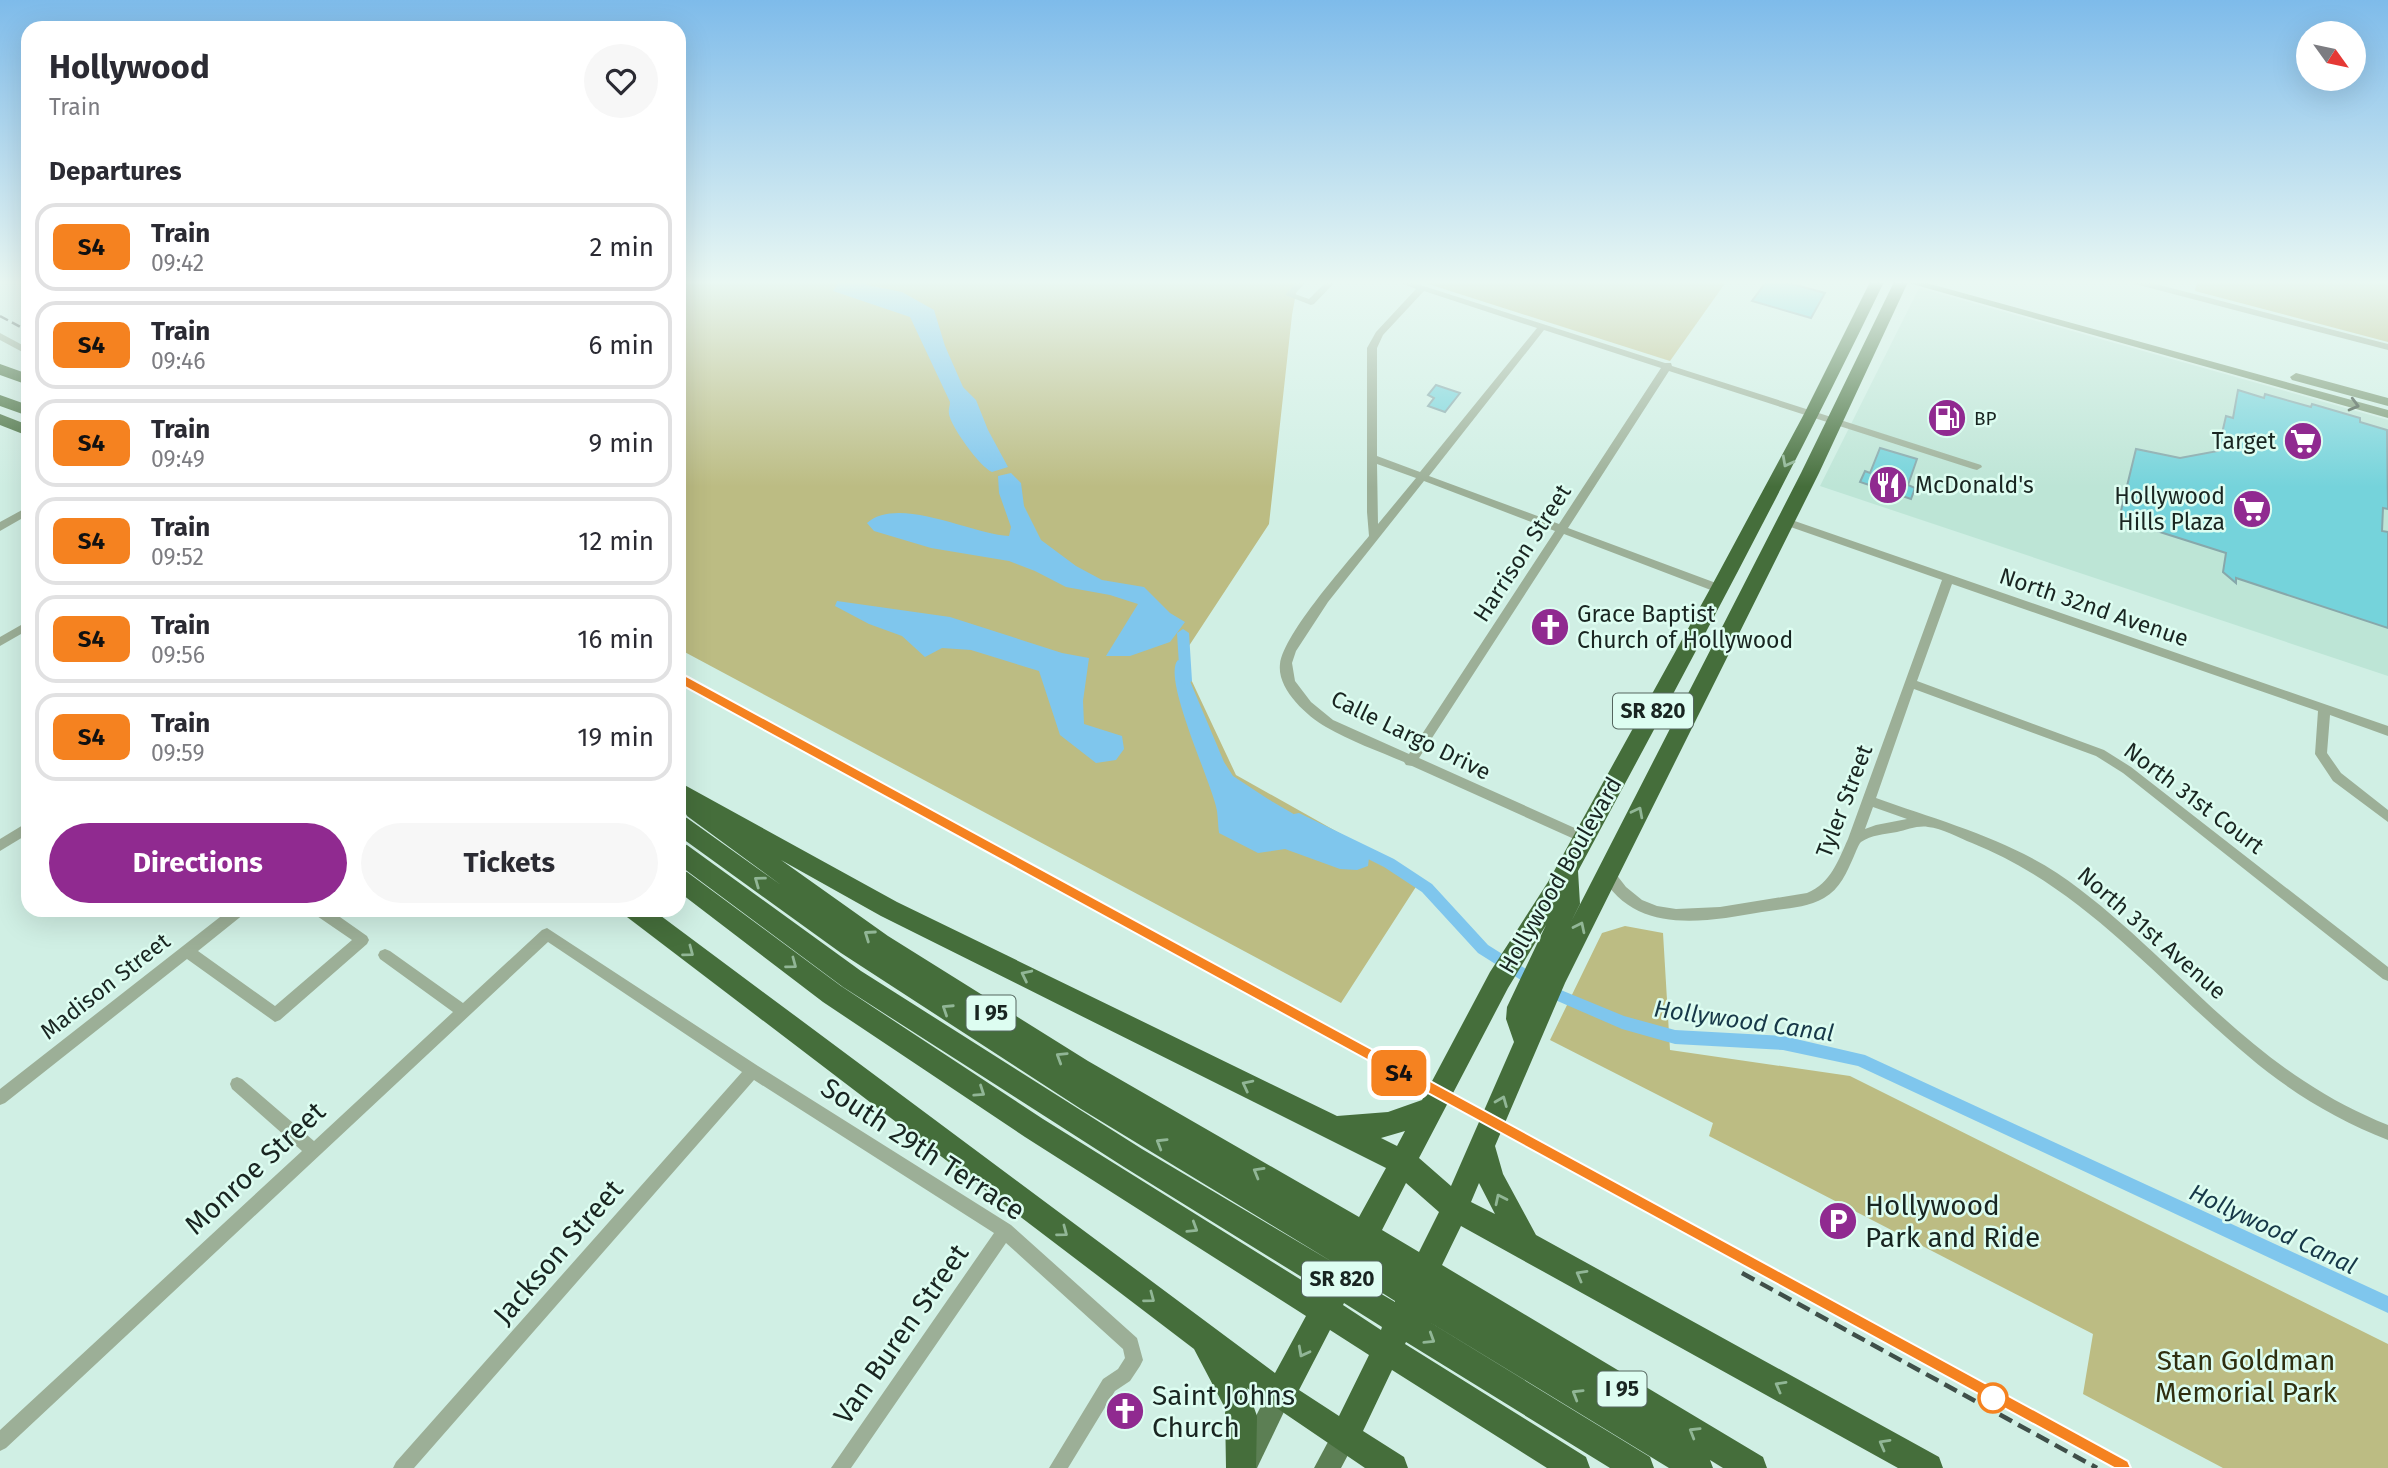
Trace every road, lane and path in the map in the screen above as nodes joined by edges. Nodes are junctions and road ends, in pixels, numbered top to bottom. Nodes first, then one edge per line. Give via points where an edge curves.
1 (1372, 351) edge
2 (1524, 351) edge
3 (1622, 351) edge
4 (1843, 351) edge
5 (1869, 351) edge
6 (2159, 351) edge
7 (2200, 351) edge
8 (1668, 365) junction
9 (0, 369) edge
10 (21, 377) edge
11 (0, 387) edge
12 (21, 394) edge
13 (0, 400) edge
14 (2388, 402) edge
15 (21, 408) edge
16 (1812, 414) junction
17 (2388, 414) edge
18 (0, 419) edge
19 (1836, 421) junction
20 (21, 428) edge
21 (0, 434) edge
22 (21, 443) edge
23 (1371, 458) junction
24 (1977, 467) dead end
25 (1424, 478) junction
26 (21, 515) edge
27 (1786, 522) junction
28 (0, 527) edge
29 (1564, 529) junction
30 (1749, 533) junction
31 (1374, 537) junction
32 (1948, 578) junction
33 (1755, 581) junction
34 (1720, 589) junction
35 (1731, 626) junction
36 (21, 629) edge
37 (0, 642) edge
38 (1911, 684) junction
39 (2323, 708) junction
40 (2388, 731) edge
41 (1410, 762) junction
42 (686, 795) edge
43 (1868, 800) junction
44 (686, 803) edge
45 (2388, 817) edge
46 (1925, 822) junction
47 (686, 829) edge
48 (21, 832) edge
49 (1583, 838) junction
50 (1854, 839) junction
51 (0, 846) edge
52 (686, 857) edge
53 (1566, 869) junction
54 (1607, 873) junction
55 (686, 884) edge
56 (230, 917) edge
57 (328, 917) edge
58 (644, 917) edge
59 (547, 934) joint
60 (186, 950) junction
61 (385, 955) dead end
62 (2388, 975) edge
63 (1541, 985) junction
64 (462, 1011) junction
65 (754, 1070) junction
66 (237, 1084) dead end
67 (0, 1098) edge
68 (1432, 1109) junction
69 (1330, 1127) junction
70 (2388, 1133) edge
71 (1482, 1147) junction
72 (313, 1150) junction
73 (1404, 1163) junction
74 (1455, 1208) junction
75 (1303, 1228) junction
76 (1005, 1231) junction
77 (1528, 1245) junction
78 (1486, 1322) junction
79 (1204, 1338) junction
80 (1280, 1395) junction
81 (1345, 1436) junction
82 (0, 1442) edge
83 (402, 1468) edge
84 (840, 1468) edge
85 (1058, 1468) edge
86 (1242, 1468) edge
87 (1327, 1468) edge
88 (1393, 1468) edge
89 (1575, 1468) edge
90 (1639, 1468) edge
91 (1698, 1468) edge
92 (1752, 1468) edge
93 (1927, 1468) edge

1 - 23 street
2 - 25 street
3 - 8 street
4 - 16 highway, Hollywood Boulevard / SR 820
5 - 19 highway, Hollywood Boulevard / SR 820
6 -> 17 street
7 - 14 street
8 - 16 street
8 - 29 street, Harrison Street
9 - 10 highway
11 - 12 highway
13 - 15 highway
16 - 19 street
16 -> 30 highway, Hollywood Boulevard / SR 820
18 - 20 highway
19 - 24 street
19 - 27 highway, Hollywood Boulevard / SR 820
21 - 22 highway
23 - 25 street
23 - 31 street
25 - 29 street
25 - 31 street
26 - 28 street
27 - 32 street, North 32nd Avenue
27 - 33 highway, Hollywood Boulevard / SR 820
29 - 34 street
29 - 41 street, Harrison Street
30 - 33 highway via 1743,565
30 - 34 highway, Hollywood Boulevard / SR 820
31 - 41 street, Calle Largo Drive via 1302,630 1286,663 1291,684 1311,710
32 - 38 street, Tyler Street
32 - 39 street, North 32nd Avenue
33 - 35 highway, Hollywood Boulevard / SR 820
34 - 35 highway via 1728,602
34 - 49 highway, Hollywood Boulevard / SR 820
54 -> 35 highway, Hollywood Boulevard / SR 820
36 - 37 street
38 - 43 street, Tyler Street
38 - 62 street, North 31st Court via 2100,753
39 - 40 street, North 32nd Avenue
39 - 45 street via 2321,754 2337,777
41 - 49 street, Calle Largo Drive
69 -> 42 highway via 889,909
43 - 46 street, North 31st Avenue
43 - 50 street, Tyler Street
75 -> 44 highway, I 95 via 1079,1069 891,950
46 - 50 street via 1876,830
46 - 70 street, North 31st Avenue via 2013,855 2052,877 2280,1074 2329,1107
75 -> 47 highway via 1090,1100 849,946
48 - 51 street
49 - 53 highway, Hollywood Boulevard / SR 820
50 - 54 street, Tyler Street via 1836,878 1821,893 1710,915 1652,911 1620,893
52 - 75 highway via 852,979 1133,1158
53 - 63 highway via 1568,904
53 - 68 highway, Hollywood Boulevard / SR 820 via 1499,981
63 -> 54 highway, Hollywood Boulevard / SR 820
55 -> 89 highway via 832,994 1034,1128
56 - 60 street, Madison Street
57 - 60 street via 362,940 275,1015
58 -> 79 highway
59 - 64 street, Monroe Street
59 - 65 street, South 29th Terrace
60 - 67 street, Madison Street
61 - 64 street
71 -> 63 highway, Hollywood Boulevard / SR 820 via 1526,1040
64 - 72 street, Monroe Street
65 - 76 street, South 29th Terrace
65 - 83 street, Jackson Street
66 - 72 street
68 - 69 highway via 1388,1125
68 - 73 highway, Hollywood Boulevard / SR 820
69 - 73 highway
71 - 74 highway, Hollywood Boulevard / SR 820
77 -> 71 highway via 1491,1179
72 - 82 street, Monroe Street
73 - 74 highway
73 -> 80 highway, Hollywood Boulevard / SR 820
74 - 77 highway
74 - 81 highway, Hollywood Boulevard / SR 820
75 - 78 highway
75 -> 90 highway via 1465,1361
76 - 84 street, Van Buren Street
76 - 85 street, South 29th Terrace via 1131,1344 1134,1360 1109,1385
93 -> 77 highway
91 -> 78 highway
92 -> 78 highway, I 95
79 - 80 highway
79 - 86 highway via 1242,1416
80 - 81 highway
80 - 86 main road, Hollywood Boulevard / SR 820
81 - 87 main road, Hollywood Boulevard / SR 820
81 - 88 highway

